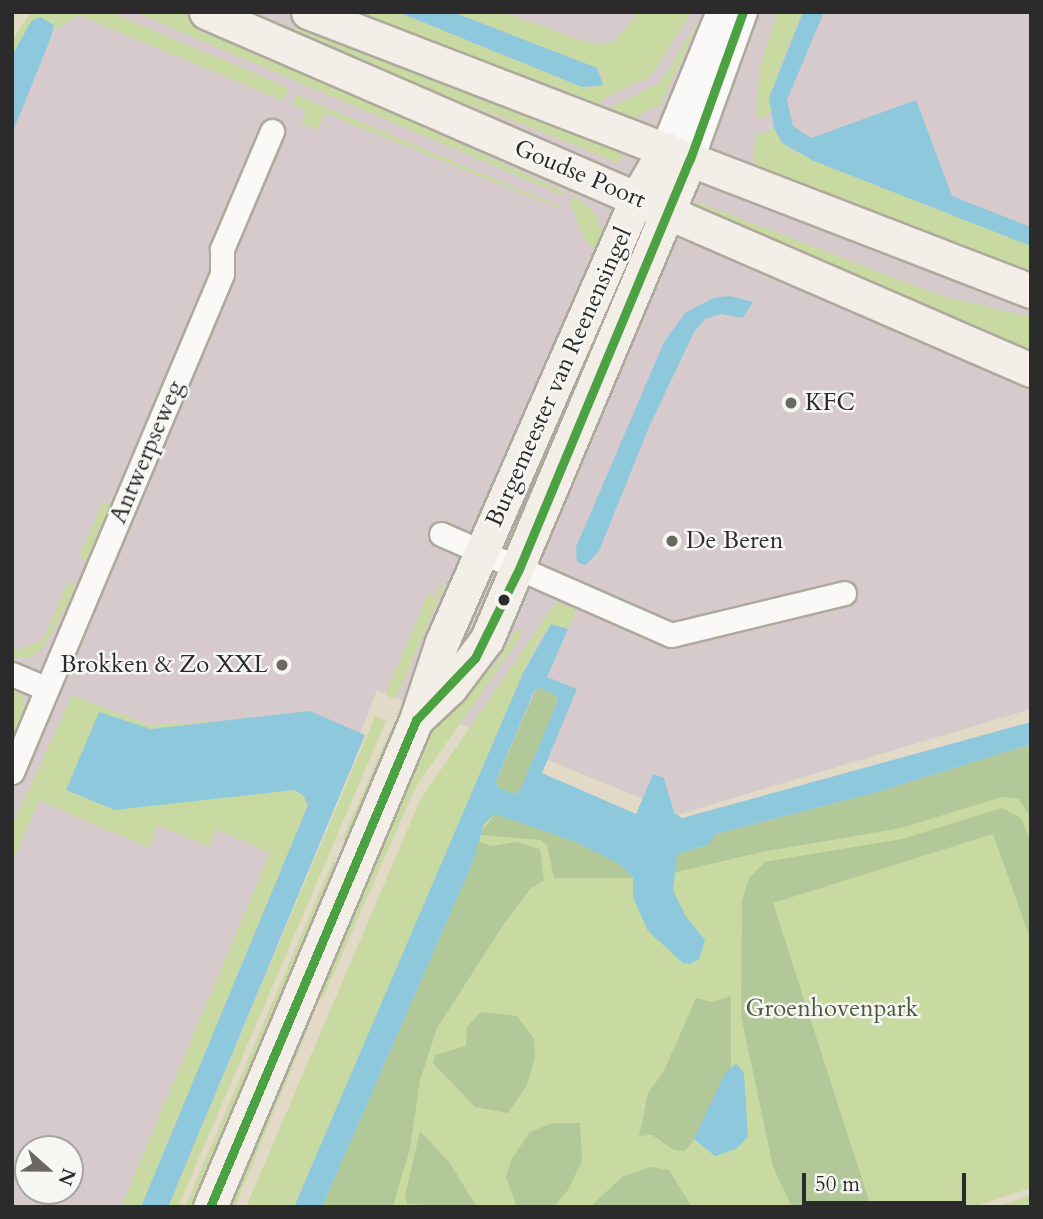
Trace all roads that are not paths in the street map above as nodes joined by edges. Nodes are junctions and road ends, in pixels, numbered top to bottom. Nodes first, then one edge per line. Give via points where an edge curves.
1 (206, 12) edge
2 (307, 12) edge
3 (721, 12) edge
4 (743, 12) edge
5 (272, 131) dead end
6 (678, 154) junction
7 (637, 197) junction
8 (667, 212) junction
9 (1031, 291) edge
10 (1031, 370) edge
11 (441, 534) dead end
12 (484, 551) junction
13 (519, 569) junction
14 (844, 593) dead end
15 (12, 674) edge
16 (47, 689) junction
17 (416, 720) junction
18 (12, 772) edge
19 (210, 1207) edge

1 - 7 main road, Goudse Poort
2 - 6 main road
3 - 6 street, Burgemeester van Reenensingel
4 - 6 street, Burgemeester van Reenensingel
5 - 16 street, Antwerpseweg via 222,249 222,274
6 - 7 main road, Burgemeester van Reenensingel
6 - 8 main road, Burgemeester van Reenensingel
6 - 9 main road
7 - 8 main road, Goudse Poort
7 - 12 main road, Burgemeester van Reenensingel
8 - 10 main road, Goudse Poort
8 - 13 main road, Burgemeester van Reenensingel
11 - 12 street, Burgemeester van Reenensingel
12 - 13 street
12 - 17 main road, Burgemeester van Reenensingel via 427,677
13 - 14 street via 671,635
13 - 17 main road, Burgemeester van Reenensingel via 475,658
15 - 16 street
16 - 18 street, Antwerpseweg
17 - 19 main road, Burgemeester van Reenensingel

